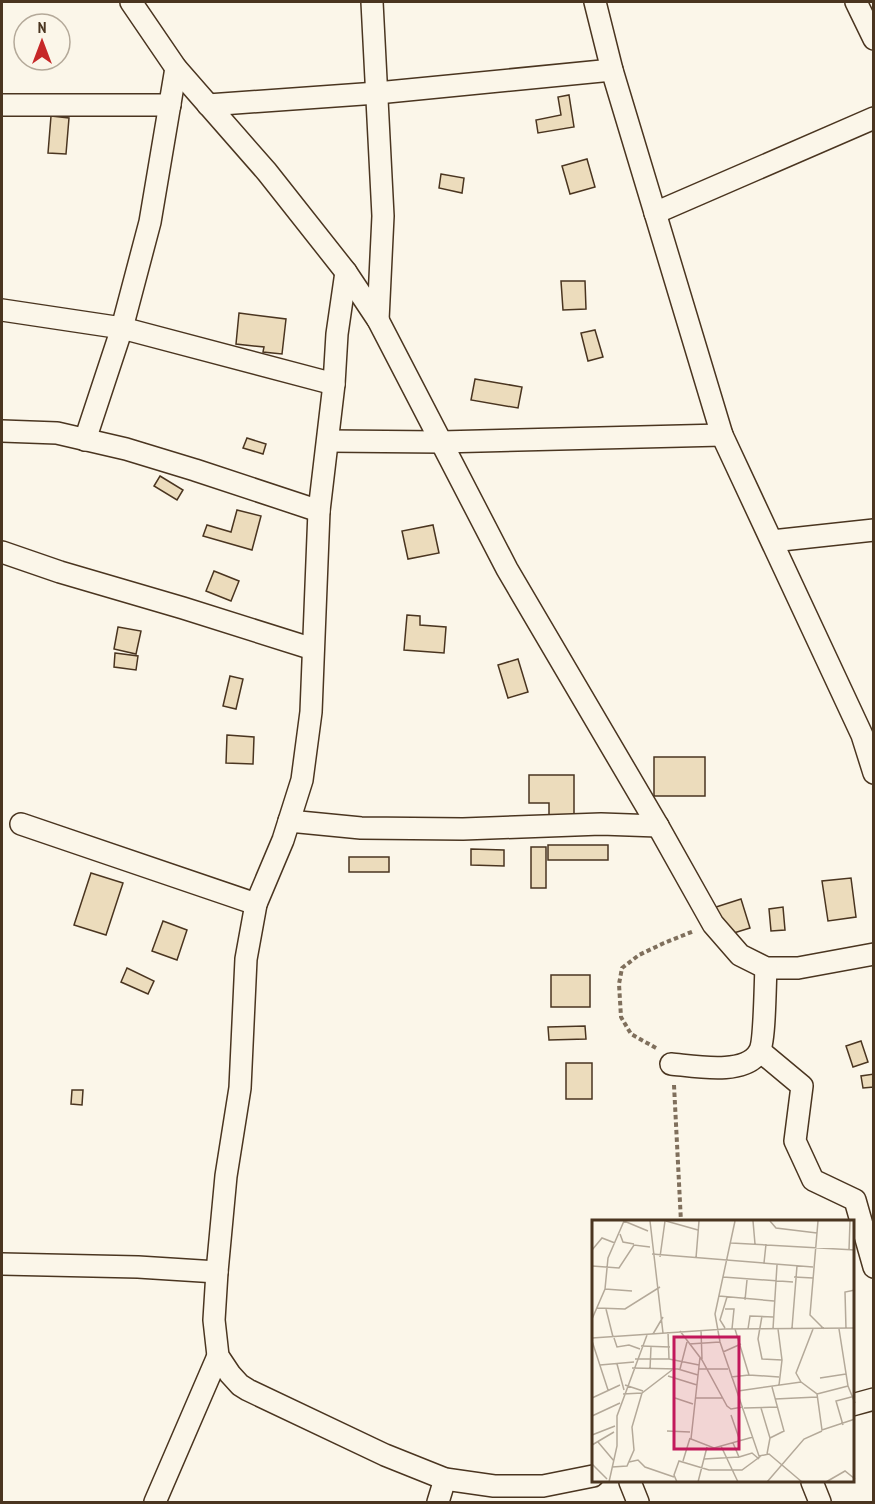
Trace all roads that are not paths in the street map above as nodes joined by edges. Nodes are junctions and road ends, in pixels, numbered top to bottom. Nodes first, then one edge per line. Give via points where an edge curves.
1 (131, 2) edge
2 (372, 2) edge
3 (595, 2) edge
4 (856, 2) edge
5 (873, 39) edge
6 (176, 68) junction
7 (612, 70) junction
8 (377, 93) junction
9 (2, 105) edge
10 (170, 105) junction
11 (208, 105) junction
12 (873, 118) edge
13 (655, 213) junction
14 (346, 272) junction
15 (2, 310) edge
16 (378, 320) junction
17 (122, 328) junction
18 (334, 384) junction
19 (2, 431) edge
20 (722, 435) junction
21 (85, 440) junction
22 (327, 441) junction
23 (441, 442) junction
24 (320, 511) junction
25 (873, 530) edge
26 (772, 541) junction
27 (2, 552) edge
28 (313, 649) junction
29 (868, 735) edge
30 (873, 773) edge
31 (289, 821) junction
32 (21, 824) dead end
33 (658, 826) junction
34 (256, 904) junction
35 (873, 954) edge
36 (766, 968) junction
37 (760, 1052) junction
38 (670, 1064) dead end
39 (2, 1264) edge
40 (873, 1267) edge
41 (217, 1272) junction
42 (218, 1356) junction
43 (873, 1399) edge
44 (854, 1404) edge
45 (592, 1476) edge
46 (445, 1479) junction
47 (630, 1483) edge
48 (812, 1483) edge
49 (155, 1503) edge
50 (438, 1503) edge
51 (638, 1503) edge
52 (820, 1503) edge

1 - 6 street
2 - 8 street
3 - 7 street
4 - 5 street
6 - 10 street
6 - 11 street
7 - 8 street
7 - 13 street
8 - 11 street
8 - 16 street via 383,216
9 - 10 street
10 - 17 street via 150,222
11 - 14 street
12 - 13 street
13 - 20 street
14 - 16 street
14 - 18 street
15 - 17 street
16 - 23 street
17 - 18 street
17 - 21 street
18 - 22 street
19 - 21 street via 57,433
20 - 23 street
20 - 26 street
21 - 24 street via 126,449
22 - 23 street
22 - 24 street
23 - 33 street via 507,569
24 - 28 street
25 - 26 street
26 - 29 street
27 - 28 street
28 - 31 street via 311,712 302,780
29 - 30 street
31 - 33 street via 417,829
31 - 34 street
32 - 34 street
33 - 36 street via 713,924 740,955
34 - 41 street via 246,959 240,1088
35 - 36 street via 798,968
36 - 37 street
37 - 38 street via 749,1063 727,1067
37 - 40 street via 802,1086 795,1141 813,1180 855,1200
39 - 41 street
41 - 42 street via 214,1320
42 - 46 street via 248,1390
42 - 49 street
43 - 44 street
45 - 46 street via 543,1486 494,1486
46 - 50 street
47 - 51 street
48 - 52 street

